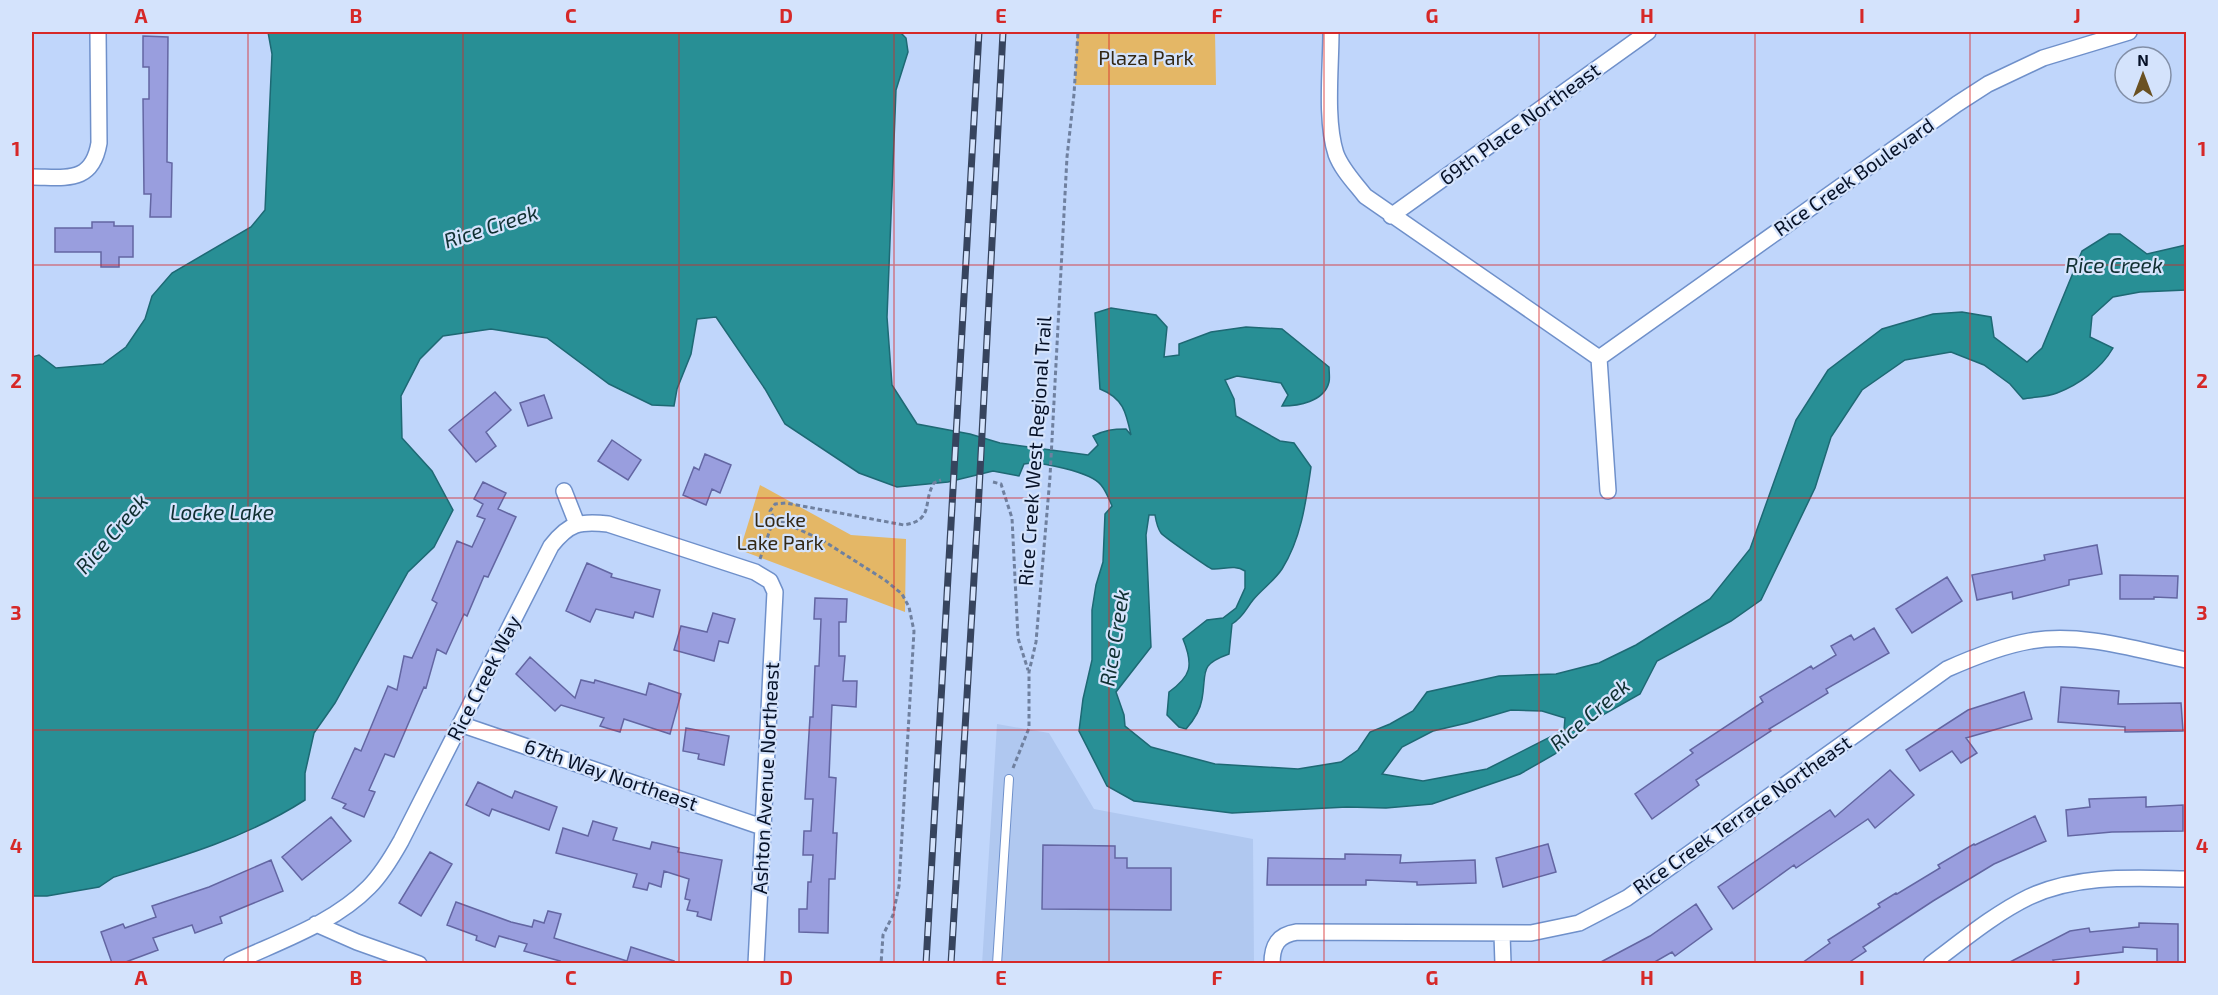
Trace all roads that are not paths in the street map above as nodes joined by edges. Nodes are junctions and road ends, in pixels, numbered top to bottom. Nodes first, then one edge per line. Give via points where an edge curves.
1 (98, 32) edge
2 (1331, 32) edge
3 (1648, 32) edge
4 (2129, 32) edge
5 (32, 177) edge
6 (1391, 216) junction
7 (1599, 358) junction
8 (564, 490) dead end
9 (1608, 491) dead end
10 (577, 524) junction
11 (2187, 660) edge
12 (460, 724) junction
13 (1009, 778) road end
14 (762, 827) junction
15 (2187, 879) edge
16 (316, 924) junction
17 (1502, 934) junction
18 (231, 963) edge
19 (419, 963) edge
20 (756, 963) edge
21 (998, 963) edge
22 (1272, 963) edge
23 (1503, 963) edge
24 (1930, 963) edge

1 - 5 street via 96,157 81,175
2 - 6 street via 1330,113 1336,154 1365,196
3 - 6 street, 69th Place Northeast
4 - 7 street, Rice Creek Boulevard via 2043,58 1988,84
6 - 7 street
7 - 9 street
8 - 10 street
10 - 12 street, Rice Creek Way via 551,546
10 - 14 street, Ashton Avenue Northeast via 608,524 756,572 770,581 775,592
11 - 17 street, Rice Creek Terrace Northeast via 2095,642 2064,640 2032,641 1972,658 1947,669 1627,898 1579,923 1554,930
12 - 14 street, 67th Way Northeast
12 - 16 street, Rice Creek Way via 387,865 353,902
13 - 21 lane
14 - 20 street, Ashton Avenue Northeast
15 - 24 street via 2117,878 2049,890 2006,909
16 - 18 street, Rice Creek Way
16 - 19 street
17 - 22 street, Rice Creek Terrace Northeast via 1297,932 1279,939
17 - 23 street

